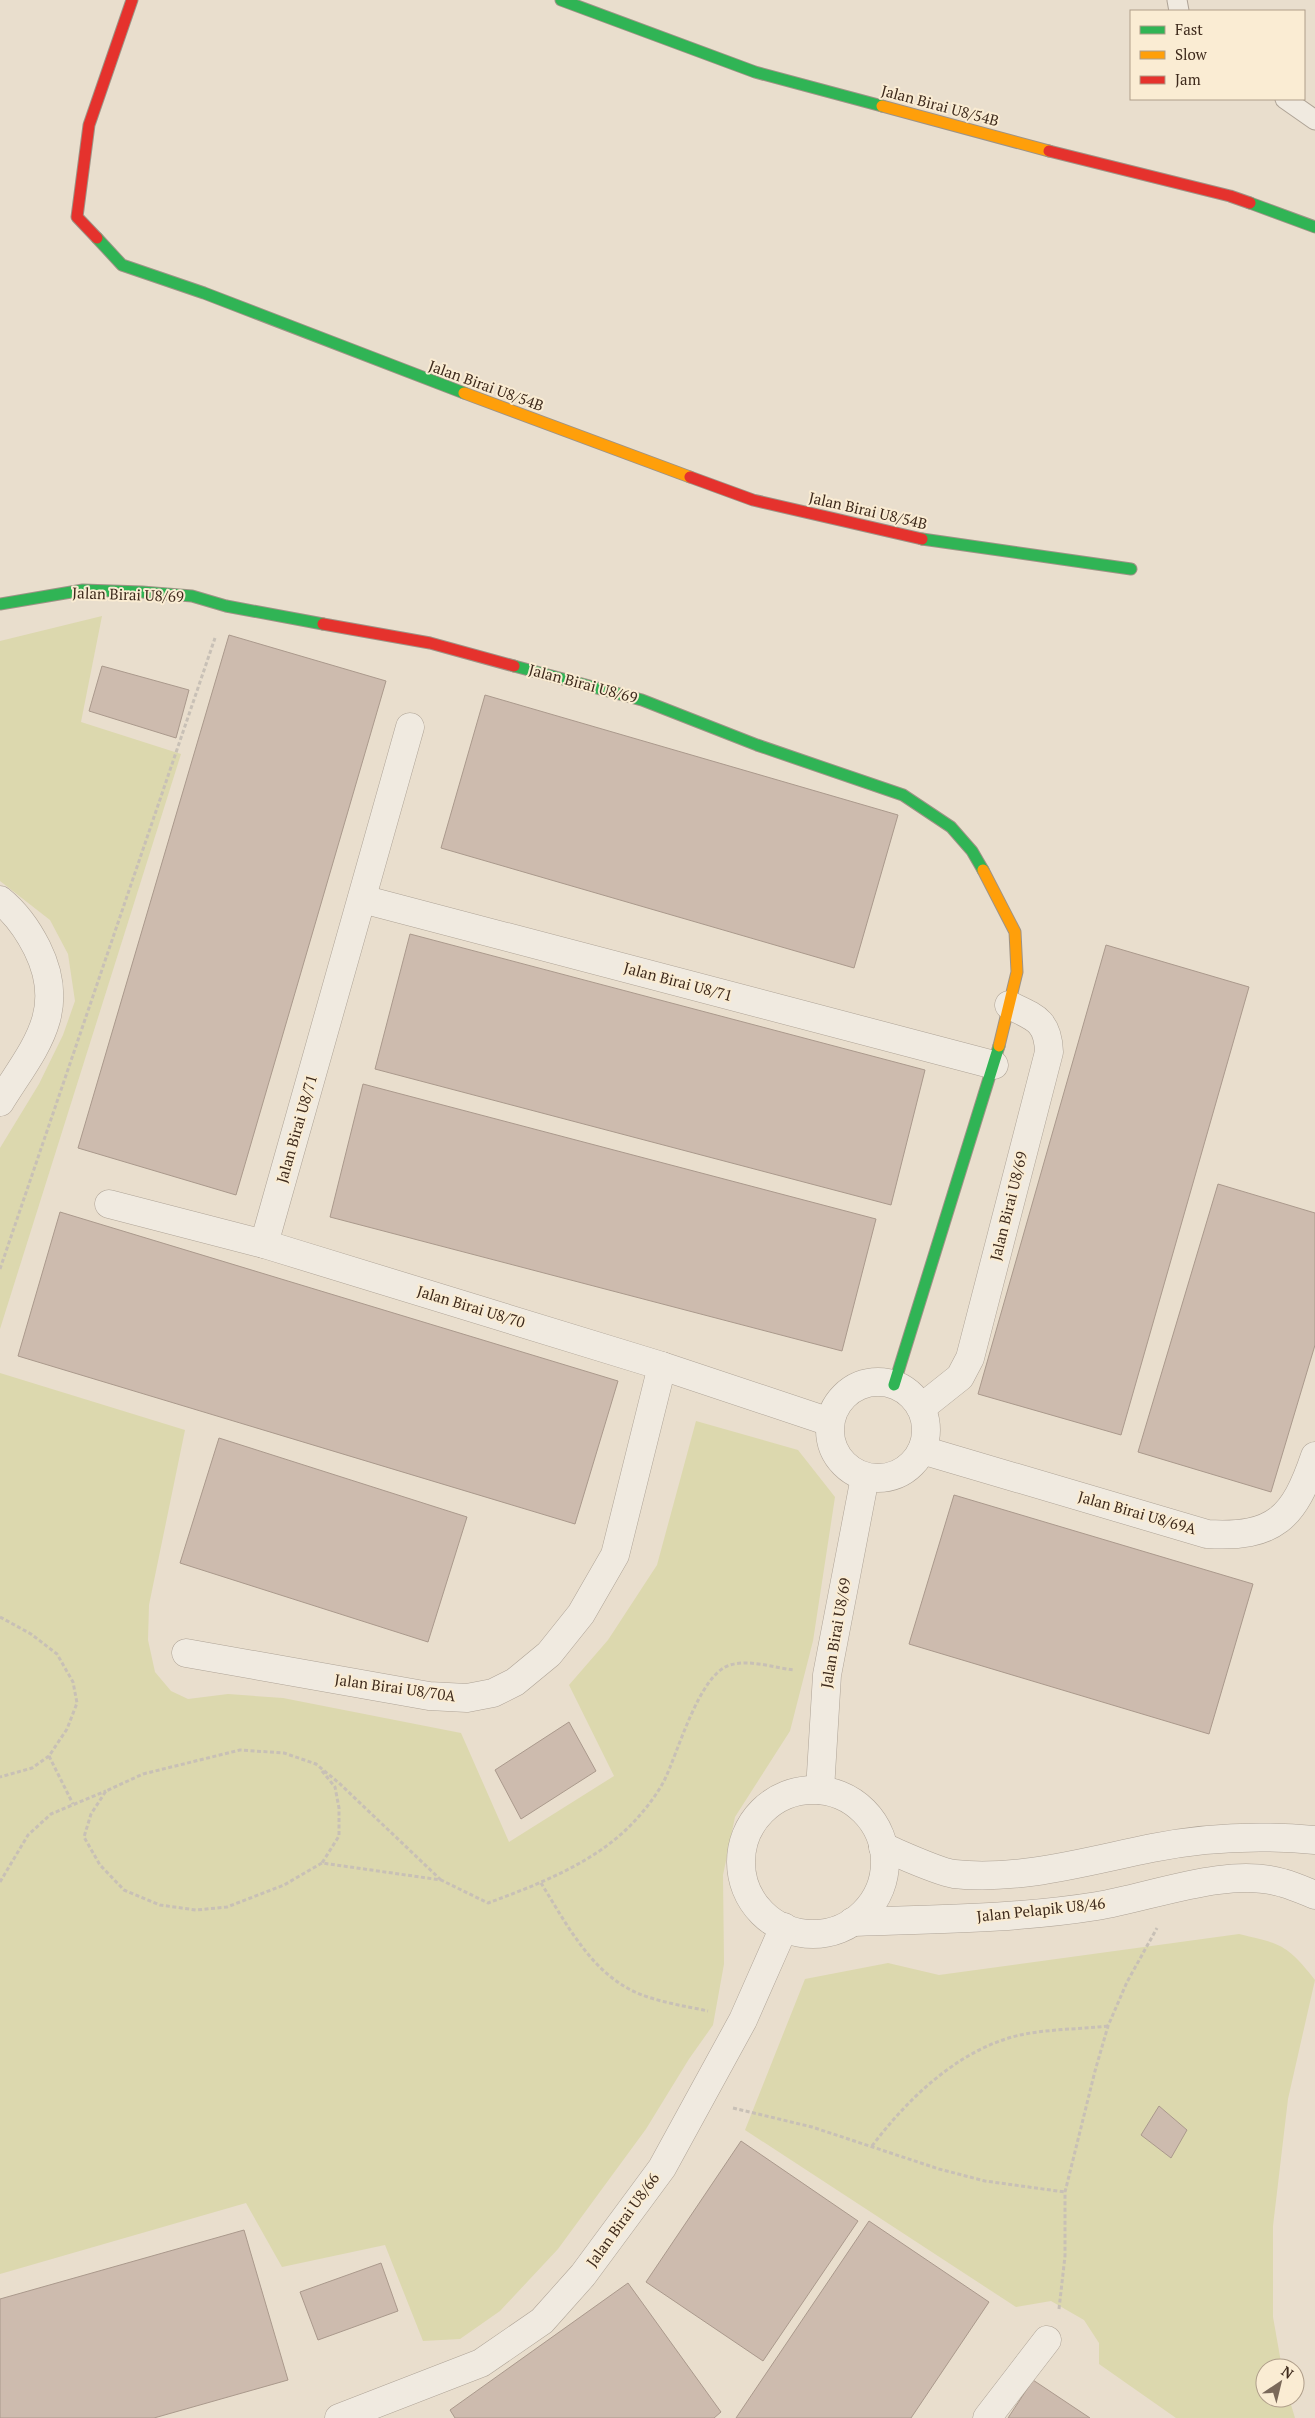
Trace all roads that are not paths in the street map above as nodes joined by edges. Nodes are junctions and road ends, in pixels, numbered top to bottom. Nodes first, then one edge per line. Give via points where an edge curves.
1 (132, 0) edge
2 (561, 0) edge
3 (1286, 100) edge
4 (1315, 120) edge
5 (1315, 227) edge
6 (1130, 569) dead end
7 (0, 604) edge
8 (410, 727) dead end
9 (362, 899) junction
10 (0, 900) edge
11 (1008, 1005) junction
12 (994, 1065) junction
13 (0, 1102) edge
14 (109, 1204) dead end
15 (264, 1244) junction
16 (662, 1366) junction
17 (894, 1385) junction
18 (921, 1408) junction
19 (830, 1422) junction
20 (922, 1450) junction
21 (1315, 1456) edge
22 (865, 1477) junction
23 (186, 1653) dead end
24 (820, 1790) junction
25 (1315, 1840) edge
26 (883, 1847) junction
27 (1315, 1895) edge
28 (852, 1922) junction
29 (784, 1927) junction
30 (1047, 2340) road end
31 (353, 2416) edge
32 (987, 2418) edge

1 - 6 street, Jalan Birai U8/54B via 89,125 76,217 122,265 204,292 390,366 753,500 941,543
2 - 5 street, Jalan Birai U8/54B via 755,72 1230,196
3 - 4 lane
7 - 11 street, Jalan Birai U8/69 via 83,590 192,596 226,606 430,643 642,700 903,795 937,816 961,837 981,866 1015,932 1017,972
8 - 9 street, Jalan Birai U8/71
9 - 12 street, Jalan Birai U8/71
9 - 15 street, Jalan Birai U8/71
10 - 13 street via 24,925 41,955 51,1005 38,1041
11 - 12 street, Jalan Birai U8/69
11 - 18 street, Jalan Birai U8/69 via 1029,1014 1045,1027 1049,1052 970,1358 960,1377
12 - 17 street, Jalan Birai U8/69
14 - 15 street, Jalan Birai U8/70
15 - 16 street, Jalan Birai U8/70
16 - 19 street, Jalan Birai U8/70
16 - 23 street, Jalan Birai U8/70A via 615,1555 581,1614 549,1654 515,1682 493,1693 467,1698 429,1696
17 - 18 street via 905,1390
17 - 19 street via 876,1382 857,1386 837,1404
18 - 20 street via 926,1430
19 - 22 street via 836,1456 854,1473
20 - 21 street, Jalan Birai U8/69A via 1207,1534 1226,1535 1252,1533 1268,1528 1284,1517 1308,1478
20 - 22 street via 912,1464 898,1474 882,1479
22 - 24 street, Jalan Birai U8/69 via 827,1675
24 - 26 street via 837,1794 866,1814
24 - 29 street via 804,1790 775,1800 753,1822 741,1850 743,1881 750,1896 759,1909
25 - 26 street via 1227,1836 1005,1875 952,1874
26 - 28 street via 883,1880 876,1897
27 - 28 street, Jalan Pelapik U8/46 via 1282,1882 1240,1878 1181,1886 1098,1906 1027,1914
28 - 29 street via 836,1930 818,1933
29 - 31 street, Jalan Birai U8/66 via 743,2020 662,2168 583,2275 542,2321 481,2363
30 - 32 street

